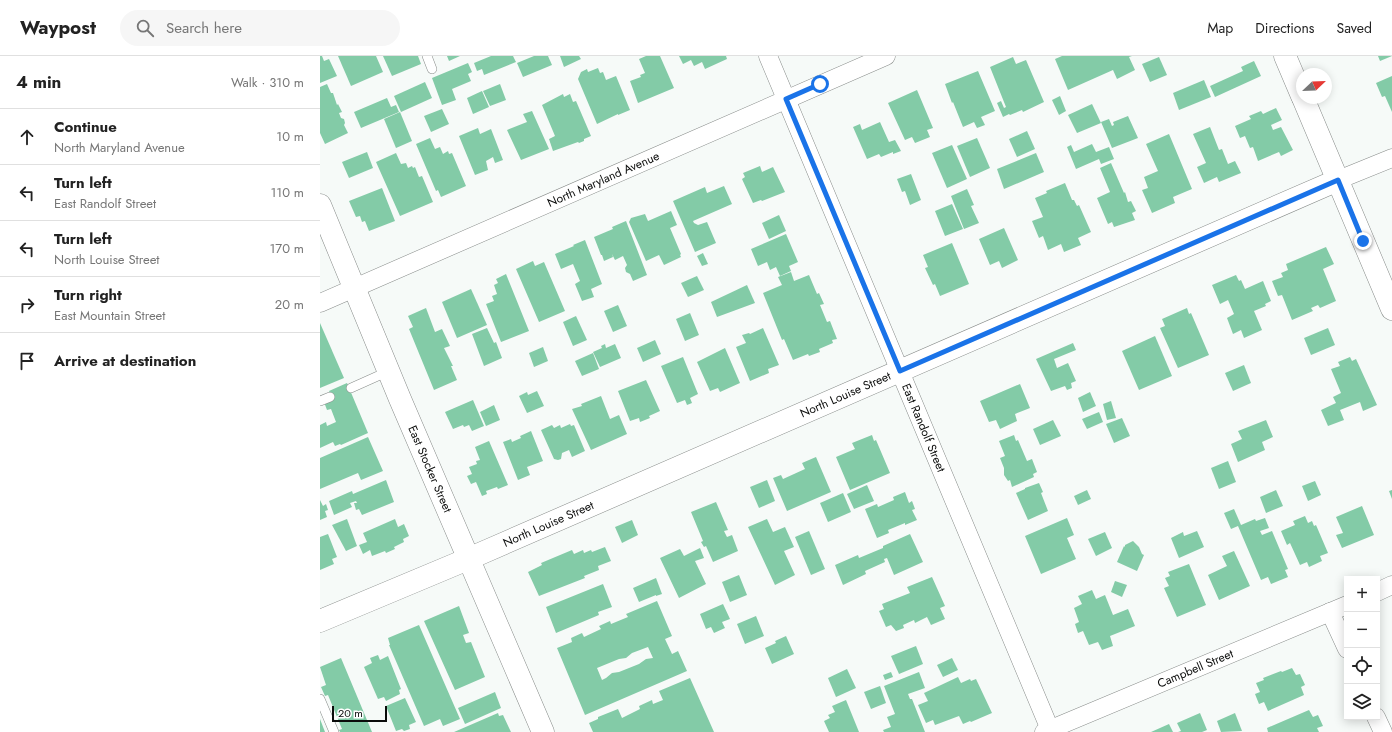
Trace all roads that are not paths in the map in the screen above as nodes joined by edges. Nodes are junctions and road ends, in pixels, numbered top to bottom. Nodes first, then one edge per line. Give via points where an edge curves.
1 (427, 56) edge
2 (768, 56) edge
3 (886, 56) edge
4 (1285, 56) edge
5 (432, 69) dead end
6 (1296, 83) edge
7 (786, 99) junction
8 (1305, 104) edge
9 (1392, 158) edge
10 (1338, 180) junction
11 (320, 205) edge
12 (355, 288) junction
13 (320, 303) edge
14 (1392, 309) edge
15 (389, 371) junction
16 (900, 371) junction
17 (351, 388) dead end
18 (330, 397) dead end
19 (320, 401) edge
20 (468, 559) junction
21 (1392, 585) edge
22 (1380, 591) edge
23 (1344, 606) edge
24 (1330, 612) junction
25 (320, 621) edge
26 (1347, 648) edge
27 (320, 699) edge
28 (1377, 720) edge
29 (1049, 731) edge
30 (334, 732) edge
31 (543, 732) edge
32 (1383, 732) edge

1 - 5 lane
2 - 7 street, East Randolf Street
3 - 7 street, North Maryland Avenue
4 - 6 street
7 - 12 street, North Maryland Avenue
7 - 16 street, East Randolf Street
8 - 10 street
9 - 10 street, North Louise Street
10 - 14 street
10 - 16 street, North Louise Street
11 - 12 street, East Stocker Street
12 - 13 street, North Maryland Avenue
12 - 15 street, East Stocker Street
15 - 17 lane
15 - 20 street, East Stocker Street
16 - 20 street, North Louise Street
16 - 29 street, East Randolf Street
18 - 19 lane
20 - 25 street, North Louise Street
20 - 31 street, East Stocker Street
21 - 22 street
23 - 24 street, Campbell Street
24 - 26 street
24 - 29 street, Campbell Street
27 - 30 lane
28 - 32 street

